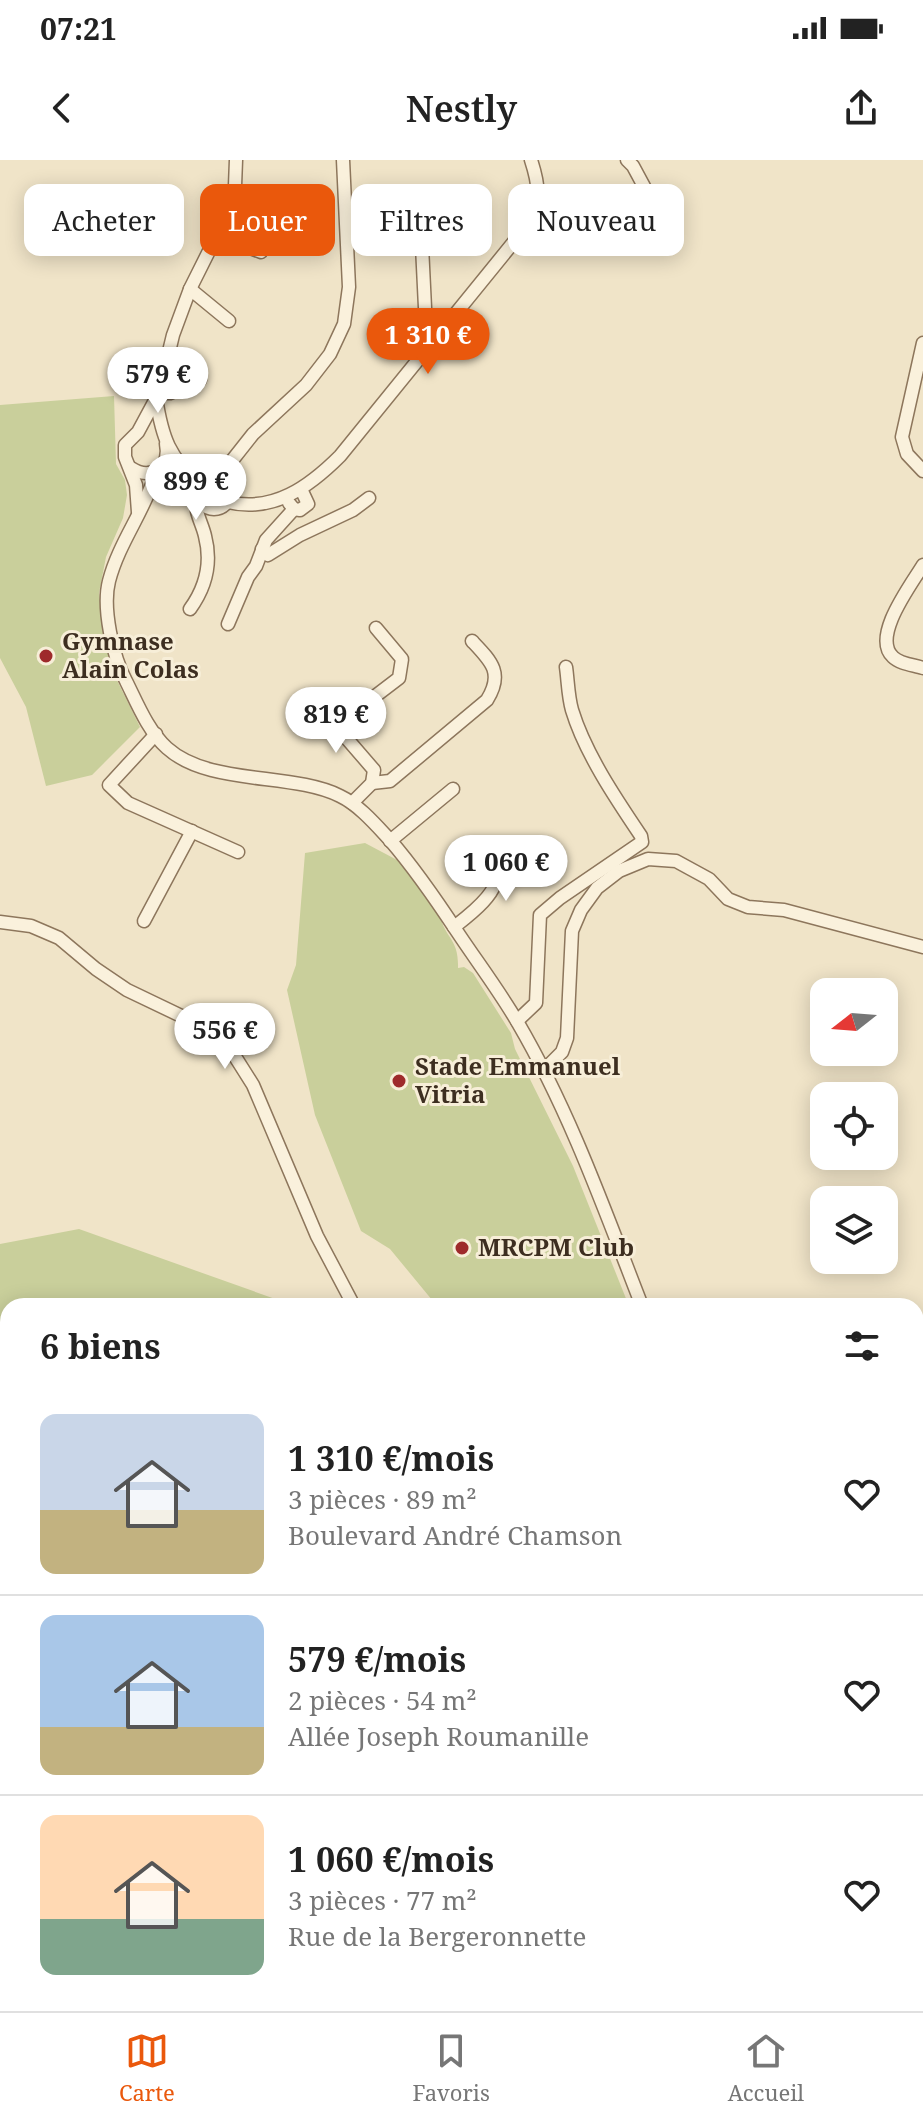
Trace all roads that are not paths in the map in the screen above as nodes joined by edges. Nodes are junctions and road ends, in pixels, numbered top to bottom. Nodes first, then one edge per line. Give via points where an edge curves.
1 (236, 160) edge
2 (343, 160) edge
3 (531, 160) edge
4 (627, 160) edge
5 (235, 184) edge
6 (643, 184) edge
7 (206, 256) edge
8 (422, 256) edge
9 (190, 289) junction
10 (229, 321) dead end
11 (923, 343) edge
12 (427, 349) junction
13 (200, 380) dead end
14 (158, 396) junction
15 (138, 432) junction
16 (164, 442) junction
17 (160, 467) junction
18 (131, 468) junction
19 (923, 471) edge
20 (186, 472) junction
21 (219, 477) junction
22 (200, 484) junction
23 (301, 489) junction
24 (286, 497) junction
25 (369, 498) dead end
26 (228, 502) junction
27 (202, 504) junction
28 (294, 509) junction
29 (138, 515) junction
30 (262, 549) junction
31 (923, 565) edge
32 (190, 609) dead end
33 (228, 624) dead end
34 (376, 628) dead end
35 (472, 641) dead end
36 (566, 667) dead end
37 (923, 668) edge
38 (298, 718) dead end
39 (336, 726) junction
40 (156, 734) junction
41 (372, 783) junction
42 (453, 789) dead end
43 (352, 803) junction
44 (192, 831) junction
45 (390, 841) junction
46 (238, 852) dead end
47 (488, 863) dead end
48 (144, 921) dead end
49 (0, 922) edge
50 (454, 927) junction
51 (923, 947) edge
52 (517, 1021) junction
53 (543, 1071) junction
54 (350, 1298) edge
55 (639, 1298) edge

1 - 5 street
2 - 21 street via 349,287 344,324 306,385 253,434
3 - 12 street via 537,204 517,238
4 - 6 street
7 - 9 street
8 - 12 street
9 - 10 street
9 - 14 street
11 - 19 street via 902,437 907,454
12 - 23 street via 340,456
13 - 14 street
14 - 15 street
14 - 16 street
15 - 16 street via 152,432
15 - 18 street via 125,445
16 - 17 street via 167,451
16 - 20 street
17 - 18 street via 144,474
17 - 20 street
17 - 29 street
18 - 29 street
20 - 22 street
21 - 22 street
21 - 26 street via 230,487
22 - 27 street
23 - 24 street
23 - 28 street via 308,504
24 - 26 street via 259,505
24 - 28 street
25 - 30 street via 268,555
26 - 27 street via 215,509
27 - 32 street via 197,511 208,567 203,592
28 - 30 street
29 - 40 street via 108,583 107,608 116,659
30 - 33 street
31 - 37 street via 885,640 896,660
34 - 39 street via 402,659 399,678
35 - 41 street via 495,671 487,700 390,781
36 - 52 street via 581,737 642,842 540,915 536,1003
38 - 39 street
39 - 41 street via 374,770
40 - 43 street via 177,756 198,765 315,788
40 - 44 street via 109,785 128,803
41 - 43 street
42 - 45 street
43 - 45 street
44 - 46 street
44 - 48 street
45 - 50 street
47 - 50 street via 497,882 493,890
49 - 54 street via 47,932 127,990 198,1024 229,1047 253,1085 311,1223
50 - 52 street
51 - 53 street via 784,910 748,907 728,899 709,879 676,861 648,859 619,871 581,910 572,931 567,1038 562,1052
52 - 53 street
53 - 55 street

